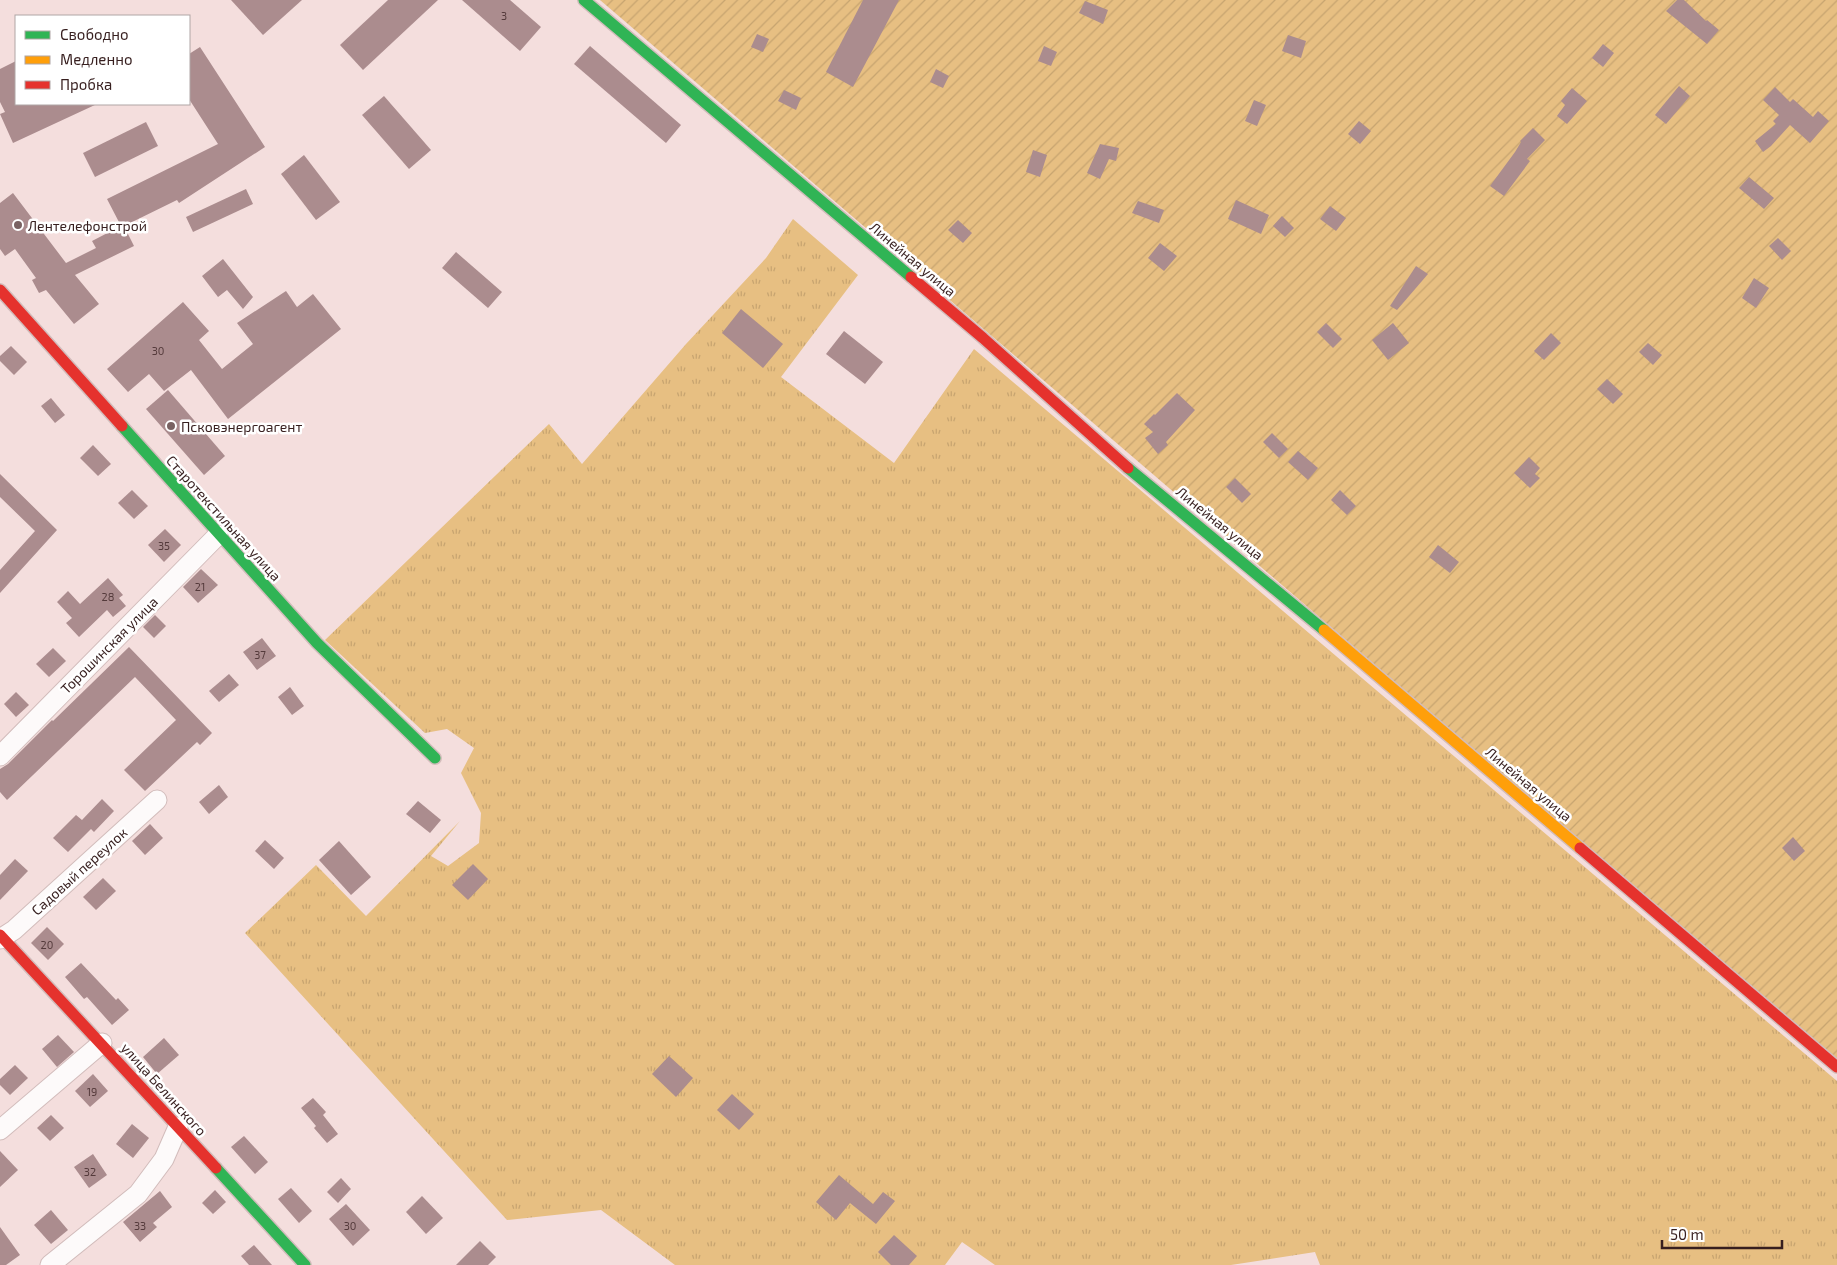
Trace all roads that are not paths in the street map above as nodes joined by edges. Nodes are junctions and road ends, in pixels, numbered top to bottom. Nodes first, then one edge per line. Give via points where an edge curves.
1 (584, 0) edge
2 (0, 290) edge
3 (218, 535) junction
4 (0, 756) edge
5 (435, 758) dead end
6 (157, 800) dead end
7 (1, 937) edge
8 (102, 1043) junction
9 (1837, 1068) edge
10 (178, 1127) junction
11 (0, 1130) edge
12 (50, 1265) edge
13 (305, 1265) edge

1 - 9 street, Линейная улица via 983,338 1109,452 1260,574
2 - 3 street, Старотекстильная улица
3 - 4 street, Торошинская улица
3 - 5 street, Старотекстильная улица via 317,643
6 - 7 street, Садовый переулок via 14,930
7 - 8 street, улица Белинского
8 - 10 street, улица Белинского
8 - 11 street
10 - 12 street via 164,1160 138,1194
10 - 13 street, улица Белинского

